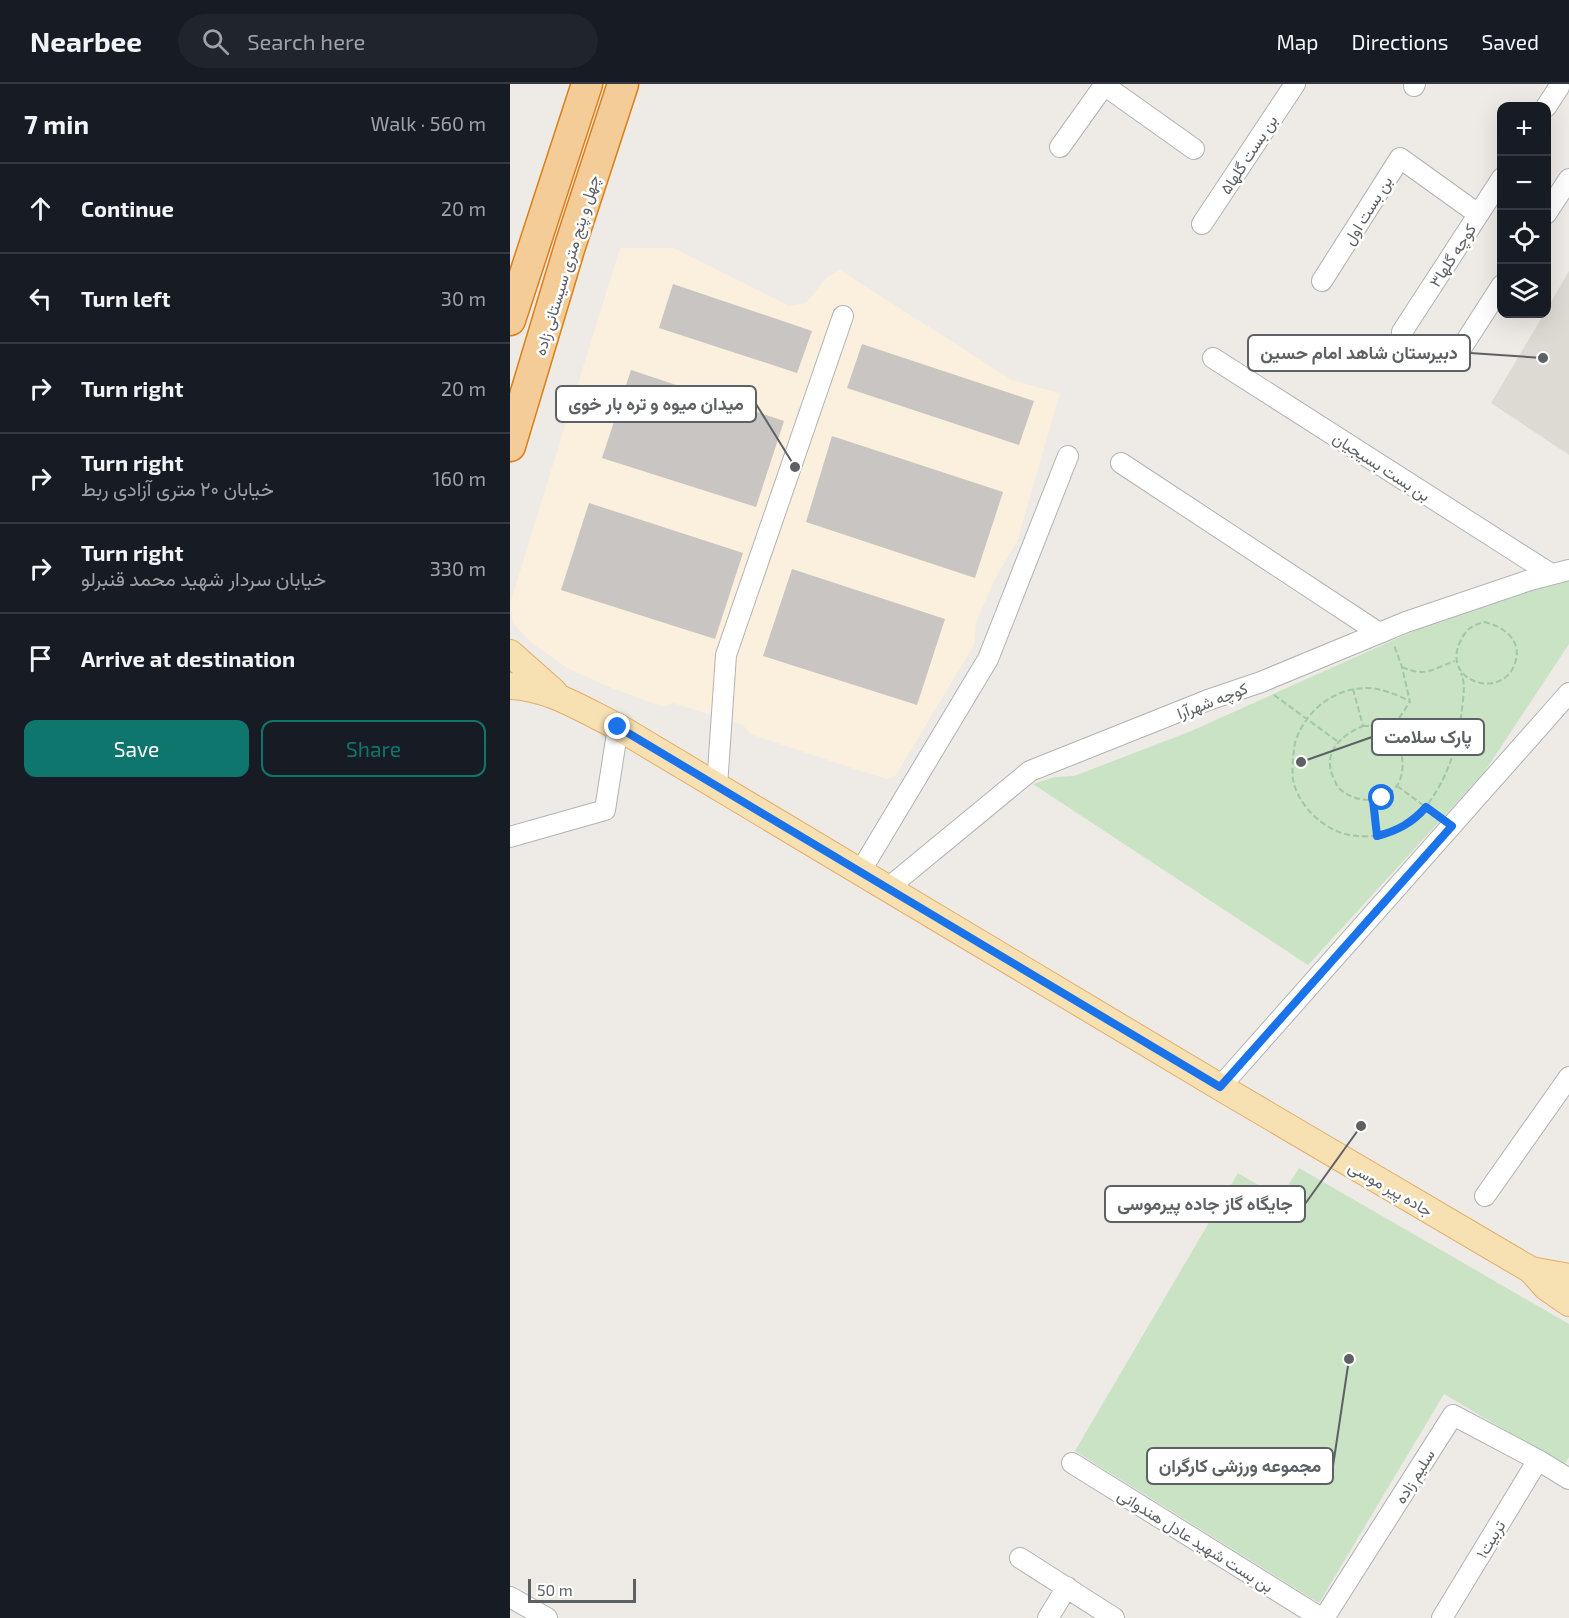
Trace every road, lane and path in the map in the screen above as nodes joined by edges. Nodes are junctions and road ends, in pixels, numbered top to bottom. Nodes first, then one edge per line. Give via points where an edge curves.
1 (587, 84) edge
2 (623, 84) edge
3 (1295, 84) edge
4 (1104, 85) edge
5 (1561, 88) edge
6 (1550, 102) edge
7 (1060, 147) dead end
8 (1194, 149) dead end
9 (1569, 178) edge
10 (1497, 186) edge
11 (1549, 210) edge
12 (1478, 214) junction
13 (1202, 224) dead end
14 (1322, 281) dead end
15 (1497, 293) edge
16 (843, 316) dead end
17 (510, 320) edge
18 (1402, 332) dead end
19 (1462, 347) dead end
20 (1214, 358) dead end
21 (510, 446) edge
22 (1068, 456) dead end
23 (1121, 463) dead end
24 (1560, 572) edge
25 (1383, 631) junction
26 (510, 653) edge
27 (1455, 661) junction
28 (1402, 667) junction
29 (1461, 673) junction
30 (1257, 683) junction
31 (510, 686) edge
32 (1353, 689) junction
33 (1569, 693) edge
34 (564, 700) junction
35 (1410, 702) junction
36 (1307, 719) junction
37 (1363, 726) junction
38 (618, 727) junction
39 (1389, 734) junction
40 (1338, 741) junction
41 (717, 786) junction
42 (1397, 786) junction
43 (1373, 800) junction
44 (1426, 807) junction
45 (1452, 826) junction
46 (1377, 836) junction
47 (510, 837) edge
48 (860, 872) junction
49 (888, 888) junction
50 (1569, 1077) edge
51 (1220, 1087) junction
52 (1485, 1196) dead end
53 (1531, 1270) junction
54 (1569, 1277) edge
55 (1569, 1303) edge
56 (1538, 1460) junction
57 (1072, 1463) dead end
58 (1569, 1479) edge
59 (1020, 1558) dead end
60 (1066, 1587) junction
61 (510, 1597) edge
62 (547, 1618) edge
63 (1048, 1618) edge
64 (1114, 1618) edge
65 (1322, 1618) edge
66 (1442, 1618) edge

1 - 17 highway, چهل و پنج متری سیستانی زاده
2 - 21 highway, چهل و پنج متری سیستانی زاده
3 - 13 street, بن بست گلها۵
4 - 7 street
4 - 8 street
5 - 6 street
9 - 11 street
10 - 12 street, کوچه گلها۳
12 - 14 street, بن بست اول via 1400,158
12 - 18 street, کوچه گلها۳
15 - 19 street
16 - 41 street via 726,655
20 - 24 street, بن بست بسیجیان
22 - 48 street via 988,659
23 - 25 street
24 - 25 street, کوچه شهرآرا
25 - 28 path
25 - 30 street, کوچه شهرآرا
26 - 34 main road
27 - 28 path via 1431,671
27 - 29 path
27 - 29 path via 1462,637 1471,626 1495,624 1512,638 1516,661 1503,679 1480,684
28 - 35 path
29 - 44 path via 1465,684 1456,747 1444,778
30 - 36 path
30 - 49 street, کوچه شهرآرا via 1030,771
31 - 34 main road
32 - 35 path via 1369,687
32 - 36 path via 1338,693
32 - 37 path
33 - 45 street
34 - 38 main road, جاده پیر موسی
35 - 39 path
36 - 40 path
36 - 46 path via 1295,744 1292,772 1301,799 1331,828 1347,835
37 - 39 path
37 - 40 path
38 - 41 main road, جاده پیر موسی
38 - 47 street via 605,810
39 - 42 path via 1399,745 1403,761
40 - 43 path via 1330,756 1330,772 1339,789 1351,797
41 - 48 main road, جاده پیر موسی
42 - 43 path
42 - 44 path
43 - 46 path
44 - 45 path
44 - 46 path via 1403,827
45 - 51 street
48 - 49 main road, جاده پیر موسی
49 - 51 main road, جاده پیر موسی
50 - 52 street
51 - 53 main road, جاده پیر موسی
53 - 54 main road
53 - 55 main road via 1546,1287
56 - 58 street
56 - 65 street, سلیم زاده via 1453,1415
56 - 66 street, تربیت۱
57 - 65 street, بن بست شهید عادل هندوانی
59 - 60 street
60 - 63 street
60 - 64 street
61 - 62 street

